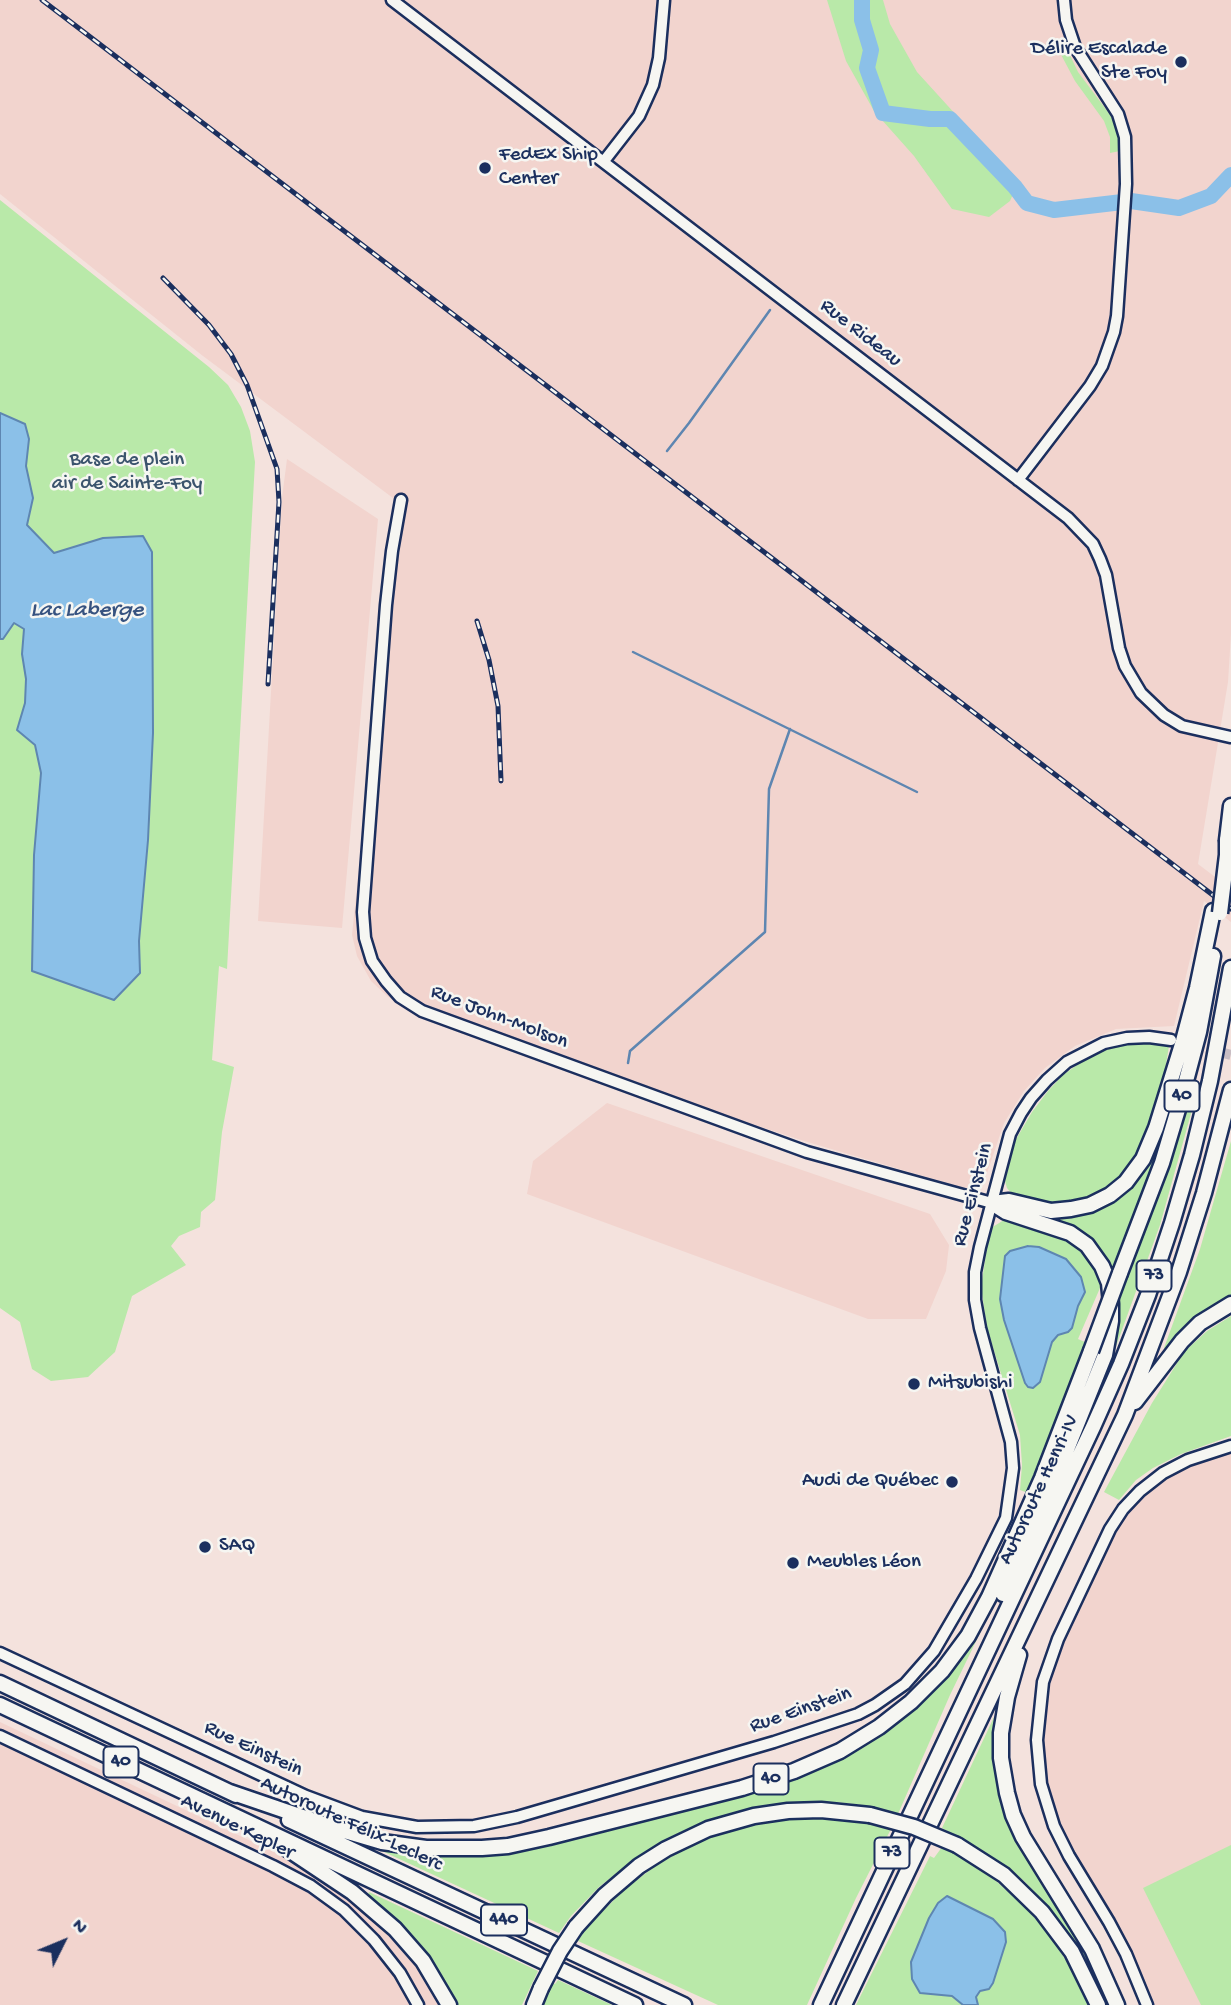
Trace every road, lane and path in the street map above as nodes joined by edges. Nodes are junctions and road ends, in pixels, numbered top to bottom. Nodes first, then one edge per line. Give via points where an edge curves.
1 (392, 0) edge
2 (664, 0) edge
3 (1064, 0) edge
4 (604, 162) junction
5 (1018, 480) junction
6 (401, 500) dead end
7 (1230, 737) edge
8 (1231, 806) edge
9 (1217, 912) junction
10 (1231, 968) edge
11 (1171, 1040) dead end
12 (1231, 1090) edge
13 (992, 1203) junction
14 (1231, 1304) edge
15 (1125, 1415) junction
16 (1231, 1446) edge
17 (1030, 1617) junction
18 (0, 1653) edge
19 (0, 1683) edge
20 (0, 1705) edge
21 (0, 1736) edge
22 (924, 1787) junction
23 (230, 1792) junction
24 (243, 1819) junction
25 (652, 1989) junction
26 (418, 2005) edge
27 (449, 2005) edge
28 (534, 2005) edge
29 (635, 2005) edge
30 (684, 2005) edge
31 (695, 2005) edge
32 (821, 2005) edge
33 (844, 2005) edge
34 (1098, 2005) edge
35 (1116, 2005) edge
36 (1147, 2005) edge

1 - 4 street, Rue Rideau
2 - 4 street via 653,85 639,116
3 - 5 street via 1075,47 1110,100 1125,137 1118,316 1110,348 1090,386
4 - 5 street, Rue Rideau
5 - 7 street, Rue Rideau via 1068,518 1093,544 1106,575 1119,648 1141,693 1182,726
6 - 13 street, Rue John-Molson via 386,605 363,912 372,961 386,981 422,1011 807,1152
8 - 9 highway, 40, bridge
9 - 13 highway via 1156,1128 1143,1159 1126,1182 1090,1205 1071,1209 1051,1211 1009,1201
9 - 23 highway, 40, bridge via 1199,1032 1182,1096 1154,1185 1091,1351 989,1597 968,1636 911,1702 840,1751 777,1777 508,1846 426,1848 382,1842
10 - 22 highway, Autoroute Henri-IV / 73 via 1195,1143 1148,1295 1093,1427
11 - 13 street, Rue Einstein via 1149,1037 1104,1043 1067,1062 1047,1080 1010,1134
12 - 15 highway, 40 via 1179,1272
13 - 18 street, Rue Einstein via 975,1272 975,1300 1011,1442 1013,1468 1006,1518 934,1651 905,1684 858,1714 517,1817 467,1827 417,1827 362,1817 306,1796
13 - 22 highway via 1070,1233 1087,1245 1109,1283 1111,1321 1105,1355 1064,1461 985,1634
14 - 15 highway via 1200,1323 1182,1341
15 - 17 highway, 40
16 - 36 street via 1163,1473 1123,1509 1058,1639 1042,1682 1037,1740 1041,1784 1054,1826 1126,1954
17 - 33 highway, 40
17 - 35 highway via 1003,1721 1004,1783 1023,1837 1092,1950
19 - 23 highway, Autoroute Félix-Leclerc / 40
20 - 24 highway, Autoroute Félix-Leclerc / 40
21 - 26 street, Avenue Kepler via 311,1886 374,1940
22 - 32 highway, Autoroute Henri-IV / 73
23 - 25 highway, Autoroute Félix-Leclerc / 440
24 - 27 highway via 385,1919 423,1961
24 - 29 highway, Autoroute Félix-Leclerc / 40
25 - 30 highway, Autoroute Félix-Leclerc / 440
25 - 31 highway
28 - 34 highway, bridge via 576,1927 639,1866 708,1829 754,1816 821,1810 870,1815 914,1827 957,1845 1003,1875 1042,1912 1072,1952

